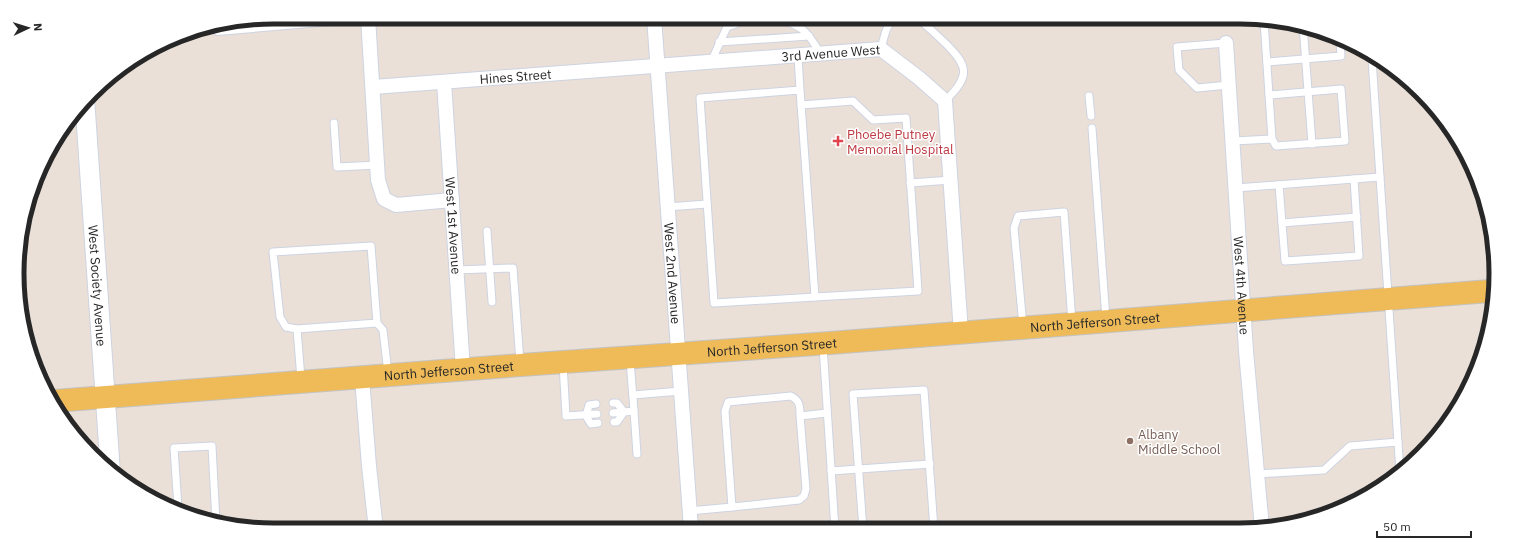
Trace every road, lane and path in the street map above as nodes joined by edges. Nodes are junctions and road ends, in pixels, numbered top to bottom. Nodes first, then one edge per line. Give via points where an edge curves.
1 (368, 24) edge
2 (655, 24) edge
3 (736, 24) dead end
4 (794, 24) edge
5 (890, 24) edge
6 (925, 24) edge
7 (1264, 26) edge
8 (1304, 33) edge
9 (809, 36) junction
10 (719, 42) junction
11 (1226, 43) joint
12 (1340, 45) edge
13 (881, 49) junction
14 (821, 54) junction
15 (798, 56) junction
16 (1306, 59) junction
17 (711, 62) junction
18 (1267, 62) junction
19 (1372, 62) edge
20 (658, 66) junction
21 (444, 82) junction
22 (1229, 85) junction
23 (373, 87) junction
24 (800, 90) junction
25 (1308, 92) junction
26 (1269, 95) junction
27 (1089, 96) dead end
28 (945, 101) junction
29 (801, 105) junction
30 (85, 110) edge
31 (1091, 116) dead end
32 (334, 123) dead end
33 (1092, 128) dead end
34 (1272, 139) junction
35 (1233, 141) junction
36 (1312, 144) junction
37 (378, 165) junction
38 (1380, 177) junction
39 (1354, 179) junction
40 (951, 180) junction
41 (910, 183) junction
42 (1279, 185) junction
43 (1236, 188) junction
44 (452, 200) junction
45 (707, 204) junction
46 (667, 207) junction
47 (1357, 217) junction
48 (1282, 223) junction
49 (487, 231) dead end
50 (490, 269) junction
51 (456, 270) junction
52 (1488, 291) edge
53 (815, 297) junction
54 (1388, 299) junction
55 (492, 302) dead end
56 (1244, 310) junction
57 (1106, 321) junction
58 (377, 322) junction
59 (1073, 324) junction
60 (1023, 328) junction
61 (297, 329) junction
62 (961, 333) junction
63 (823, 344) junction
64 (677, 354) junction
65 (630, 358) junction
66 (563, 362) junction
67 (521, 364) junction
68 (464, 370) junction
69 (388, 375) junction
70 (362, 378) junction
71 (301, 382) junction
72 (681, 391) junction
73 (633, 395) junction
74 (106, 397) junction
75 (59, 401) edge
76 (613, 403) dead end
77 (596, 404) dead end
78 (634, 411) junction
79 (624, 412) junction
80 (613, 413) dead end
81 (827, 413) junction
82 (597, 414) dead end
83 (586, 416) junction
84 (800, 416) junction
85 (614, 422) dead end
86 (598, 423) dead end
87 (1398, 442) junction
88 (637, 454) dead end
89 (110, 462) edge
90 (930, 464) junction
91 (1400, 464) edge
92 (858, 469) junction
93 (831, 471) junction
94 (1257, 474) junction
95 (178, 504) edge
96 (732, 507) junction
97 (689, 511) junction
98 (216, 516) edge
99 (1261, 522) edge
100 (375, 523) edge
101 (690, 523) edge
102 (835, 523) edge
103 (862, 523) edge
104 (934, 523) edge

1 - 23 street
2 - 20 street, West 2nd Avenue
3 - 10 lane via 727,27
4 - 9 lane
5 - 13 lane
6 - 28 lane via 958,56 965,68 958,87
7 - 18 lane
8 - 16 lane
9 - 10 lane
9 - 14 lane
10 - 17 lane
11 - 22 street, West 4th Avenue
11 - 22 lane via 1177,47 1179,70 1197,88
12 - 16 lane via 1341,56
13 - 14 street, 3rd Avenue West
13 - 28 street, 3rd Avenue West
14 - 15 street, 3rd Avenue West
15 - 17 street, 3rd Avenue West
15 - 24 lane
16 - 18 lane
16 - 25 lane
17 - 20 street, 3rd Avenue West
18 - 26 lane
19 - 38 lane
20 - 21 street, Hines Street
20 - 46 street, West 2nd Avenue
21 - 23 street, Hines Street
21 - 44 street, West 1st Avenue
22 - 35 street, West 4th Avenue
23 - 37 street
24 - 29 lane
24 - 45 lane via 700,98
25 - 26 lane
25 - 36 lane
25 - 36 lane via 1342,90 1345,141
26 - 34 lane
27 - 31 lane
28 - 40 street
29 - 41 lane via 852,100 873,120 906,118
29 - 53 lane
30 - 74 street, West Society Avenue
32 - 37 lane via 337,167
33 - 57 lane
34 - 35 lane
34 - 36 lane via 1276,146
35 - 43 street, West 4th Avenue
37 - 44 street via 378,180 384,199 396,205
38 - 39 lane
38 - 54 lane
39 - 42 lane
39 - 47 lane
40 - 41 lane
40 - 62 street
41 - 53 lane via 918,291
42 - 43 lane
42 - 48 lane
43 - 56 street, West 4th Avenue
44 - 51 street, West 1st Avenue
45 - 46 lane
45 - 53 lane via 714,303
46 - 64 street, West 2nd Avenue
47 - 48 lane
47 - 48 lane via 1359,256 1352,257 1285,261
49 - 50 lane
50 - 51 lane
50 - 55 lane
50 - 67 lane via 513,268
51 - 68 street, West 1st Avenue
52 - 54 main road, North Jefferson Street
54 - 56 main road, North Jefferson Street
54 - 87 lane
56 - 57 main road, North Jefferson Street
56 - 94 street, West 4th Avenue
57 - 59 main road, North Jefferson Street
58 - 61 lane
58 - 61 lane via 371,246 274,252 280,317 286,327
58 - 69 lane via 383,330
59 - 60 main road, North Jefferson Street
59 - 60 lane via 1064,212 1018,216 1014,228
60 - 62 main road, North Jefferson Street
61 - 71 lane
62 - 63 main road, North Jefferson Street
63 - 64 main road, North Jefferson Street
63 - 81 lane
64 - 65 main road, North Jefferson Street
64 - 72 street, West 2nd Avenue
65 - 66 main road, North Jefferson Street
65 - 73 lane
66 - 67 main road, North Jefferson Street
66 - 83 lane via 566,416
67 - 68 main road, North Jefferson Street
68 - 69 main road, North Jefferson Street
69 - 70 main road, North Jefferson Street
70 - 71 main road, North Jefferson Street
70 - 100 street
71 - 74 main road, North Jefferson Street
72 - 73 lane
72 - 97 street, West 2nd Avenue
73 - 78 lane
74 - 75 main road, North Jefferson Street
74 - 89 street, West Society Avenue
76 - 79 lane via 617,403
77 - 83 lane via 589,405
78 - 79 lane
78 - 88 lane
79 - 80 lane
79 - 85 lane via 617,422
81 - 84 lane
81 - 93 lane
82 - 83 lane
83 - 86 lane via 591,424
84 - 96 lane via 806,489 804,496 799,500
84 - 96 lane via 799,404 791,396 728,402 725,411
87 - 91 lane
87 - 94 lane via 1350,446 1324,470
90 - 92 lane
90 - 92 lane via 924,390 853,394
90 - 104 lane
92 - 93 lane
92 - 103 lane
93 - 102 lane
94 - 99 street, West 4th Avenue
95 - 98 lane via 174,448 212,446
96 - 97 lane
97 - 101 street, West 2nd Avenue

